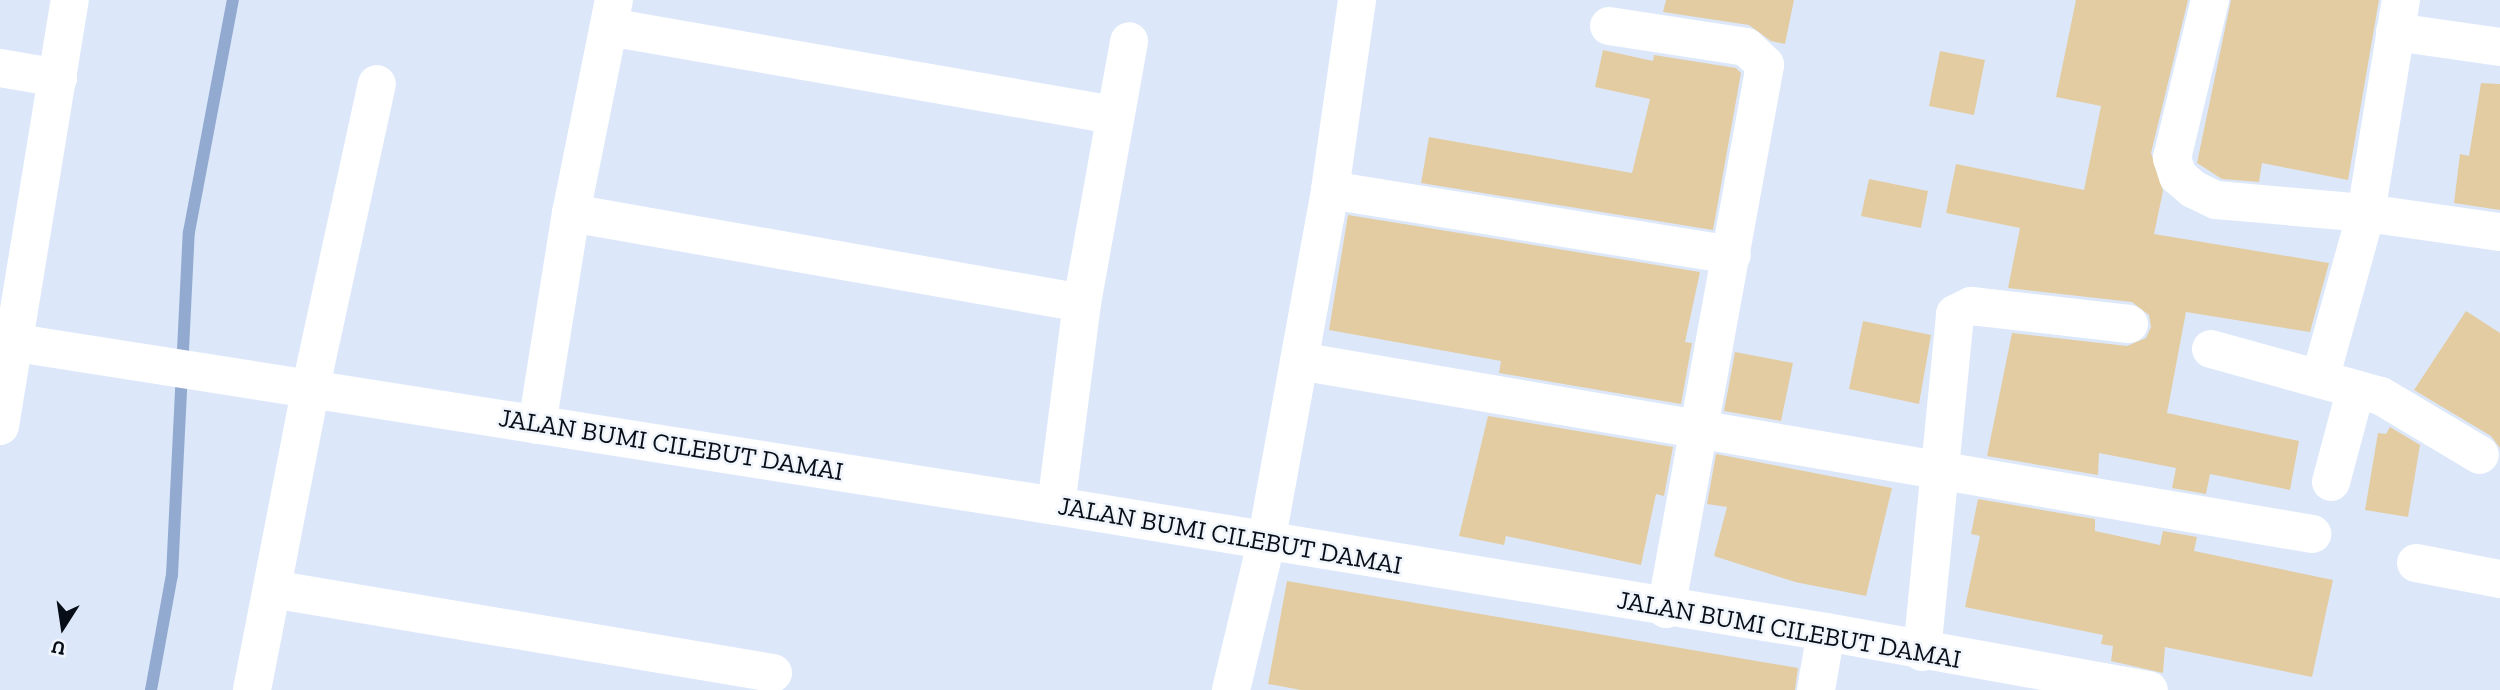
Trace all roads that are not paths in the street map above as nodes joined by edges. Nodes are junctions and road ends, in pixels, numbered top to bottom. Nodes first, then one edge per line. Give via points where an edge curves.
1 (70, 0) edge
2 (1357, 0) edge
3 (2210, 0) edge
4 (612, 14) edge
5 (2398, 16) edge
6 (1609, 26) dead end
7 (1129, 41) dead end
8 (2500, 47) edge
9 (0, 68) edge
10 (58, 78) junction
11 (377, 84) dead end
12 (1113, 115) junction
13 (1329, 190) junction
14 (571, 213) junction
15 (2366, 213) junction
16 (2500, 232) edge
17 (1732, 255) junction
18 (1082, 303) junction
19 (2129, 324) dead end
20 (16, 343) junction
21 (2211, 349) dead end
22 (1299, 361) junction
23 (2338, 384) junction
24 (311, 386) junction
25 (537, 425) junction
26 (0, 426) edge
27 (1700, 429) junction
28 (2480, 455) dead end
29 (1942, 468) junction
30 (2331, 482) dead end
31 (1056, 506) junction
32 (2312, 534) dead end
33 (1266, 544) junction
34 (2416, 563) dead end
35 (2500, 579) edge
36 (272, 589) junction
37 (1666, 609) junction
38 (1826, 632) junction
39 (1922, 652) junction
40 (773, 673) dead end
41 (252, 690) edge
42 (1231, 690) edge
43 (1816, 690) edge
44 (2149, 690) edge

1 - 10 street
2 - 13 street
3 - 15 street via 2172,158 2178,176 2216,200
4 - 12 street
4 - 14 street
5 - 8 street
5 - 15 street
6 - 17 street via 1746,47 1765,65
7 - 12 street
9 - 10 street
10 - 20 street
11 - 24 street
12 - 18 street
13 - 17 street
13 - 22 street
14 - 18 street
14 - 25 street
15 - 16 street
15 - 23 street
17 - 27 street
18 - 31 street
19 - 29 street via 1961,308 1951,324
20 - 24 street, JALAN BUMI CILEBUT DAMAI
20 - 26 street
21 - 23 street
22 - 27 street
22 - 33 street
23 - 28 street via 2381,396
23 - 30 street
24 - 25 street, JALAN BUMI CILEBUT DAMAI
24 - 36 street
25 - 31 street, JALAN BUMI CILEBUT DAMAI
27 - 29 street
27 - 37 street
29 - 32 street
29 - 39 street
31 - 33 street, JALAN BUMI CILEBUT DAMAI
33 - 37 street, JALAN BUMI CILEBUT DAMAI
33 - 42 street
34 - 35 street
36 - 40 street
36 - 41 street
37 - 38 street, JALAN BUMI CILEBUT DAMAI
38 - 39 street, JALAN BUMI CILEBUT DAMAI
38 - 43 street
39 - 44 street, JALAN BUMI CILEBUT DAMAI

